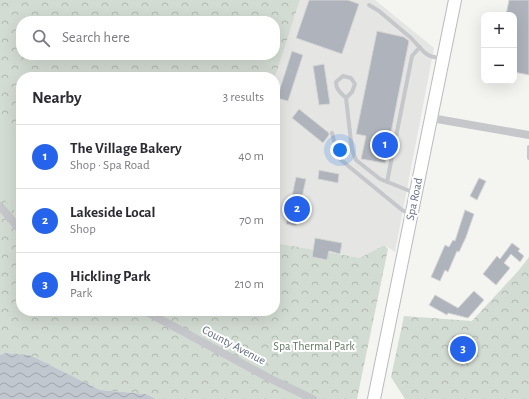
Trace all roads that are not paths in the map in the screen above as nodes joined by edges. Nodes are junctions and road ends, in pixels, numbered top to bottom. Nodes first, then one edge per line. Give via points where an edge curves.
1 (454, 0) edge
2 (369, 5) dead end
3 (420, 47) junction
4 (443, 59) junction
5 (346, 98) junction
6 (431, 118) junction
7 (332, 133) dead end
8 (529, 135) edge
9 (529, 147) edge
10 (529, 158) edge
11 (387, 182) junction
12 (416, 193) junction
13 (0, 206) edge
14 (411, 214) junction
15 (16, 225) edge
16 (154, 316) edge
17 (313, 399) edge
18 (374, 399) edge

1 - 4 main road, Spa Road
2 - 3 lane
3 - 4 lane via 430,56
3 - 11 lane via 412,56
4 - 6 main road, Spa Road
5 - 5 lane via 336,87 336,82 343,76 351,78 355,84
5 - 11 lane via 355,158
6 - 8 street
6 - 12 main road, Spa Road
7 - 14 lane via 341,160 402,210
9 - 10 lane
11 - 12 lane
12 - 14 main road, Spa Road
13 - 15 street
14 - 18 main road, Spa Road
16 - 17 street, County Avenue

